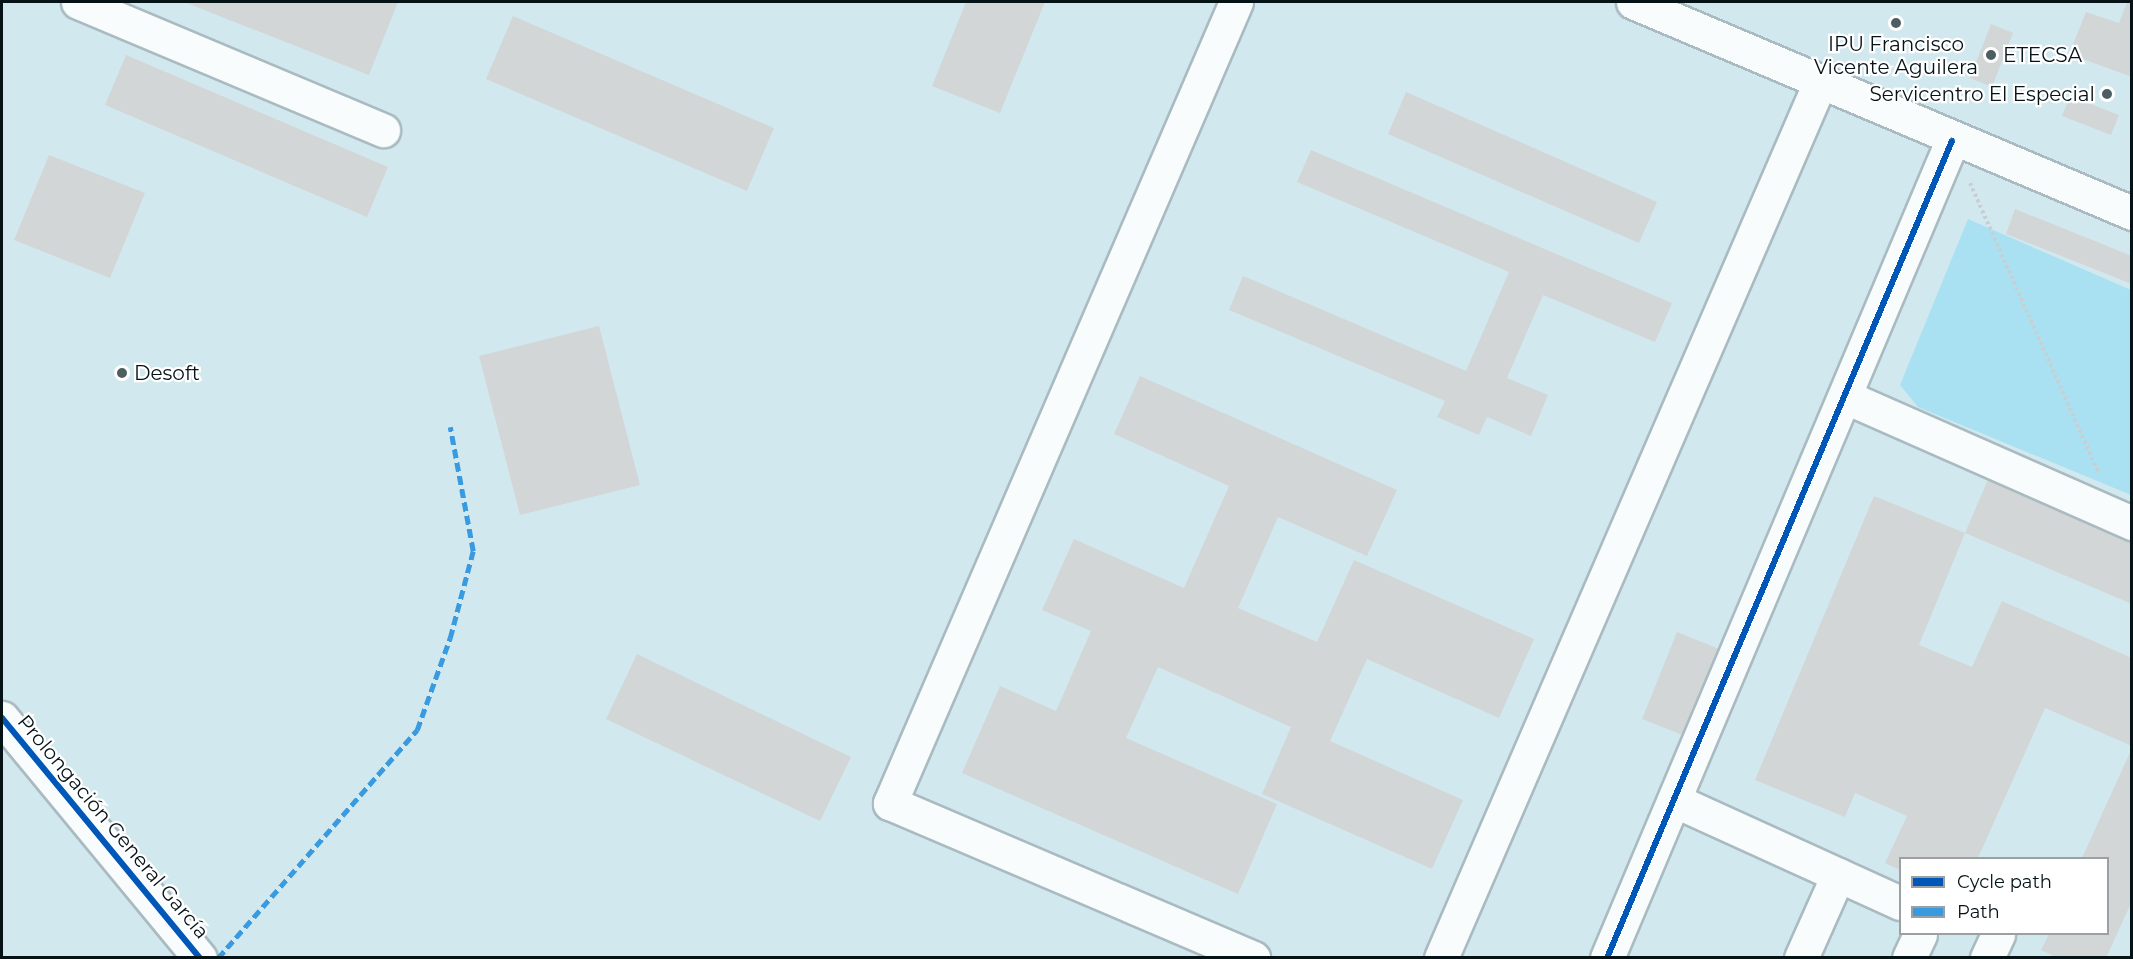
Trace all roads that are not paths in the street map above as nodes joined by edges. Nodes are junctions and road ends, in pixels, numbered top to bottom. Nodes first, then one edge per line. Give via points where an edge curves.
1 (78, 2) edge
2 (1236, 2) edge
3 (1633, 2) edge
4 (1820, 82) junction
5 (382, 130) dead end
6 (1952, 141) junction
7 (2132, 213) edge
8 (1846, 397) junction
9 (2125, 520) edge
10 (2, 718) edge
11 (1676, 801) junction
12 (1838, 874) junction
13 (1899, 903) edge
14 (1919, 935) edge
15 (1997, 935) edge
16 (200, 957) edge
17 (1253, 957) edge
18 (1442, 957) edge
19 (1607, 957) edge
20 (1801, 957) edge
21 (1909, 957) edge
22 (1987, 957) edge

1 - 5 main road
2 - 17 main road via 890,803
3 - 4 main road
4 - 6 main road
4 - 18 main road
6 - 7 main road
6 - 8 main road
8 - 9 main road
8 - 11 main road
10 - 16 main road, Prolongación General García
11 - 12 main road
11 - 19 main road
12 - 13 main road
12 - 20 main road
14 - 21 main road
15 - 22 main road

